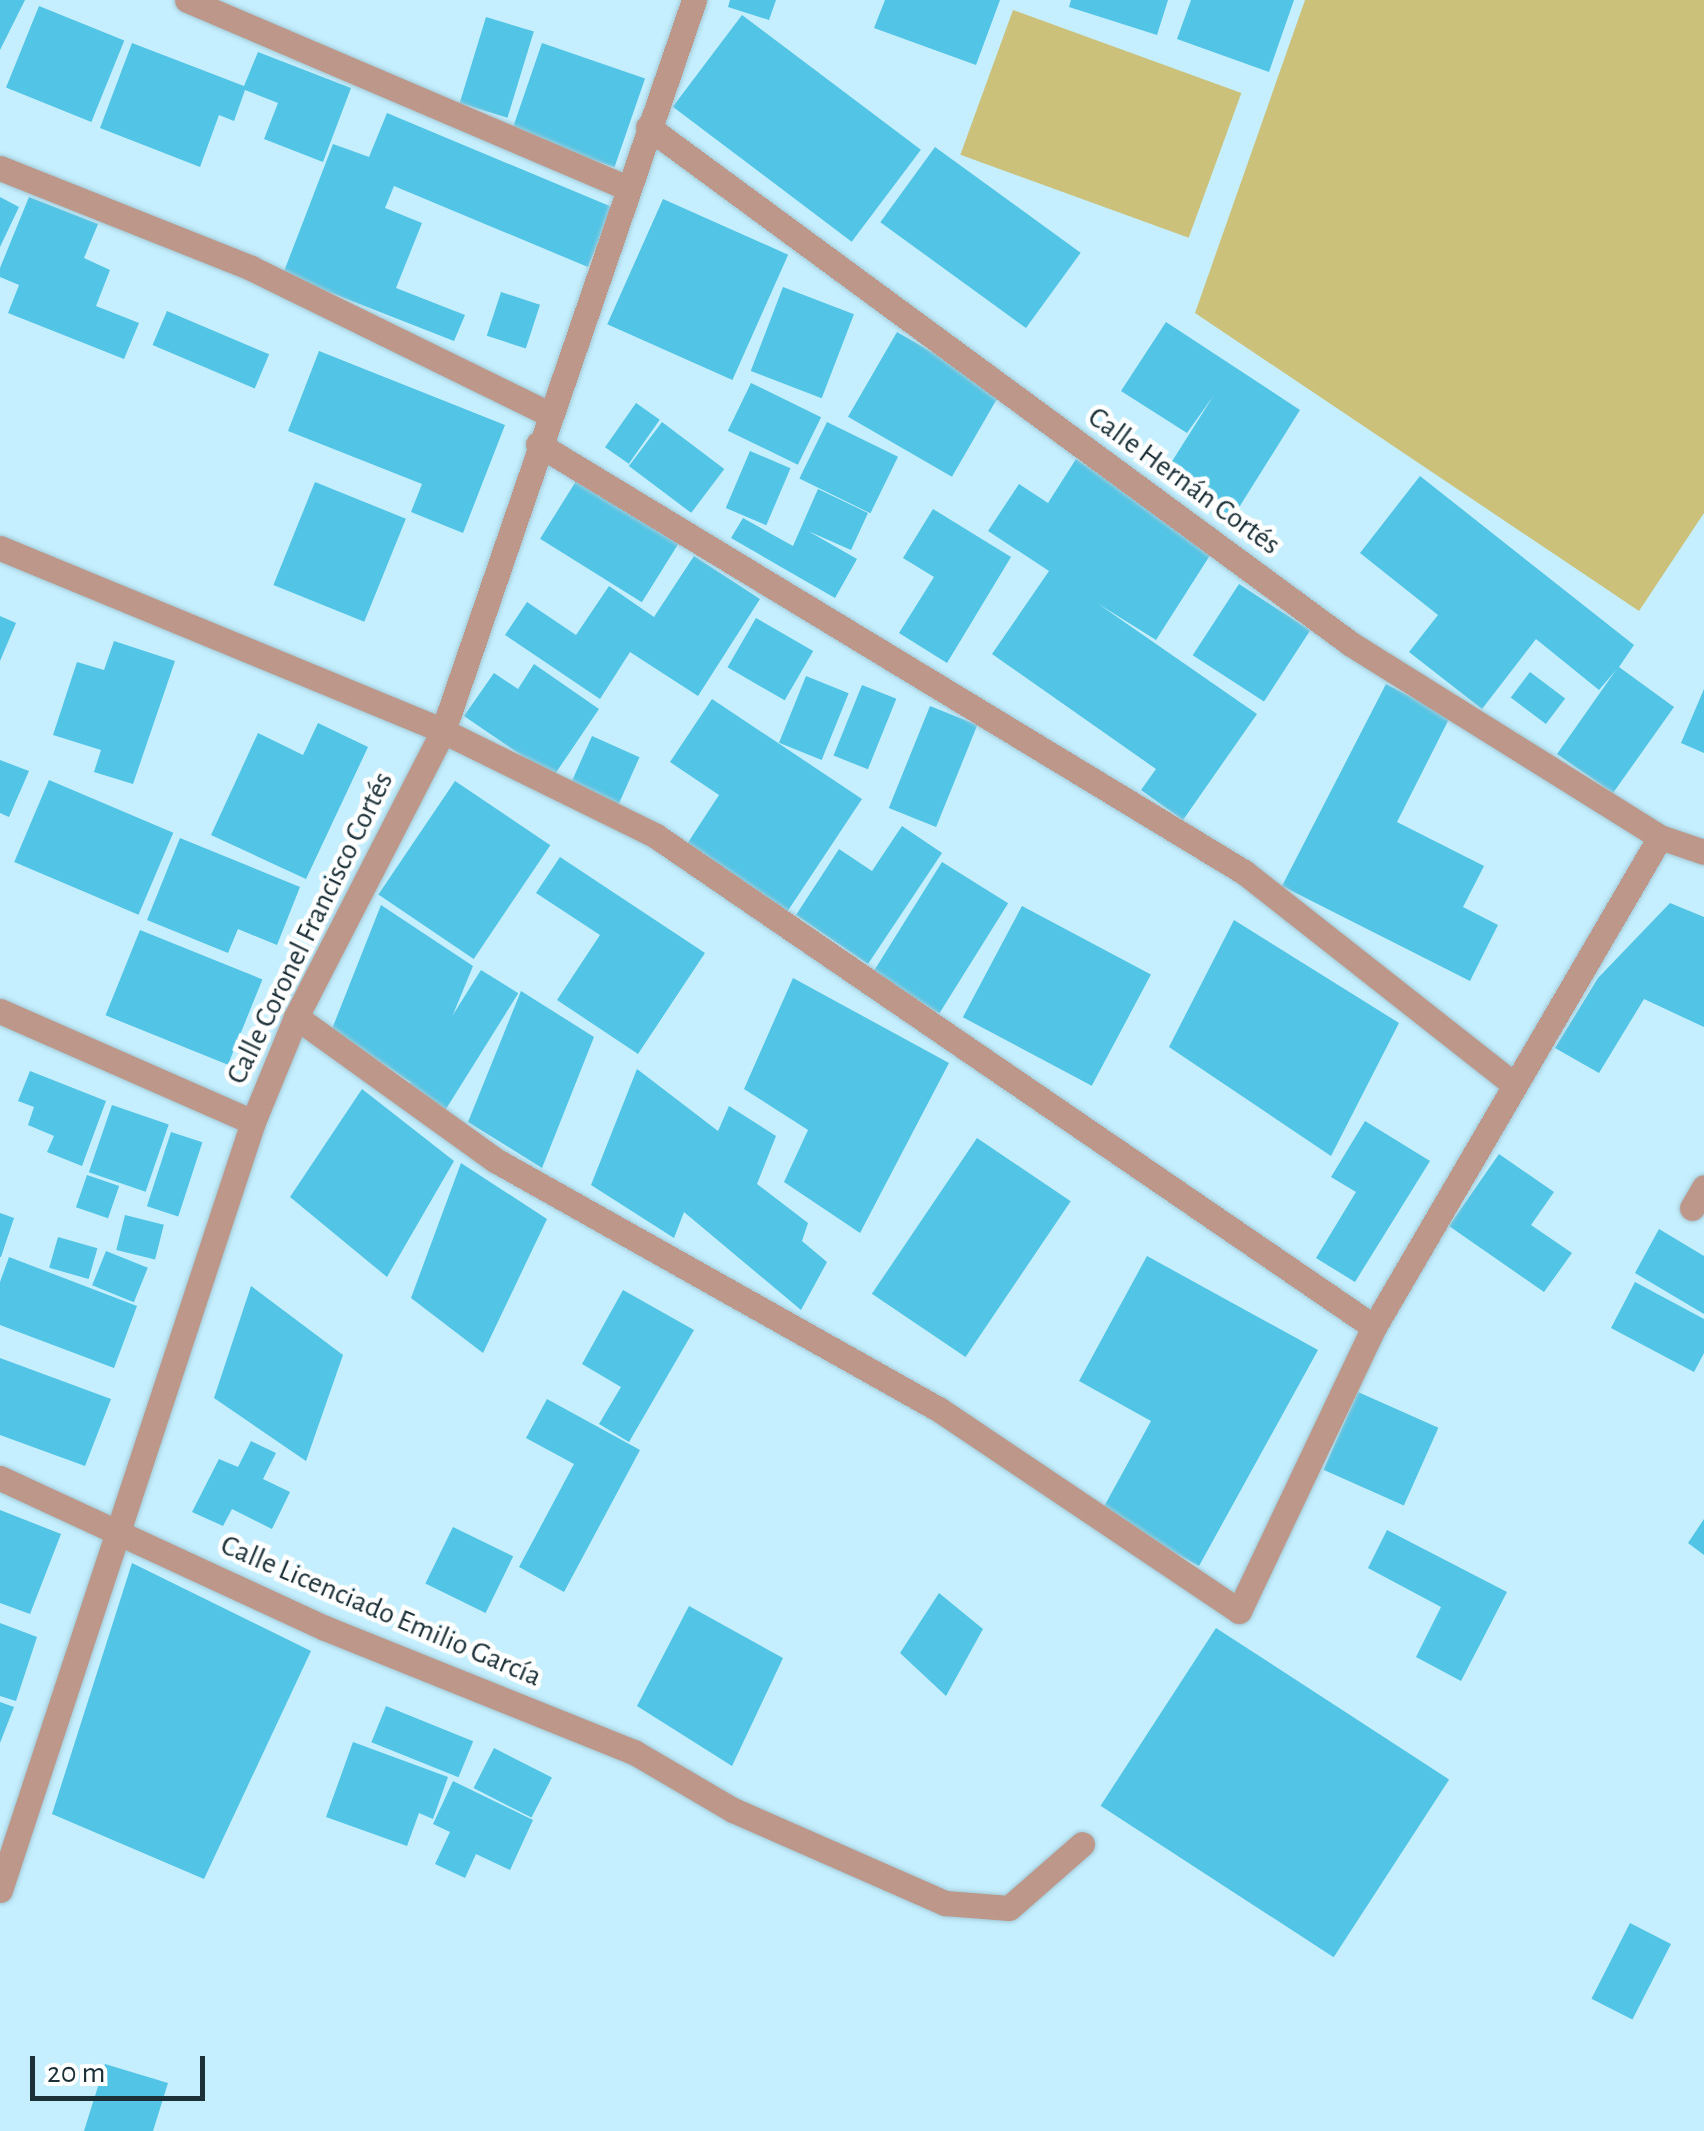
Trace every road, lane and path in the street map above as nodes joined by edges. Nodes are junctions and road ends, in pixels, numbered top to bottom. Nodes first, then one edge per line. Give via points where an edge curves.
1 (187, 0) edge
2 (694, 0) edge
3 (648, 126) junction
4 (0, 168) edge
5 (626, 188) junction
6 (548, 414) junction
7 (538, 444) junction
8 (0, 548) edge
9 (442, 730) junction
10 (1660, 837) junction
11 (1704, 852) edge
12 (0, 1010) edge
13 (296, 1017) junction
14 (1513, 1084) junction
15 (252, 1122) junction
16 (1374, 1327) junction
17 (0, 1478) edge
18 (116, 1531) junction
19 (1082, 1844) dead end
20 (4, 1854) edge
21 (0, 1890) edge

1 - 5 street
2 - 3 street, Calle Coronel Francisco Cortés
3 - 5 street, Calle Coronel Francisco Cortés
3 - 10 street, Calle Hernán Cortés via 1351,644
4 - 6 street via 251,268
5 - 6 street, Calle Coronel Francisco Cortés
6 - 7 street, Calle Coronel Francisco Cortés
7 - 9 street, Calle Coronel Francisco Cortés
7 - 14 street via 1244,872
8 - 9 street
9 - 13 street, Calle Coronel Francisco Cortés
9 - 16 street via 656,836
10 - 11 street, Calle Hernán Cortés
10 - 14 street
12 - 15 street
13 - 15 street, Calle Coronel Francisco Cortés
13 - 16 street via 495,1160 940,1410 1239,1611
14 - 16 street
15 - 18 street, Calle Coronel Francisco Cortés
17 - 18 street, Calle Licenciado Emilio García
18 - 19 street, Calle Licenciado Emilio García via 325,1628 634,1752 733,1810 945,1903 1010,1908
18 - 20 street, Calle Coronel Francisco Cortés
20 - 21 street, Calle Coronel Francisco Cortés

